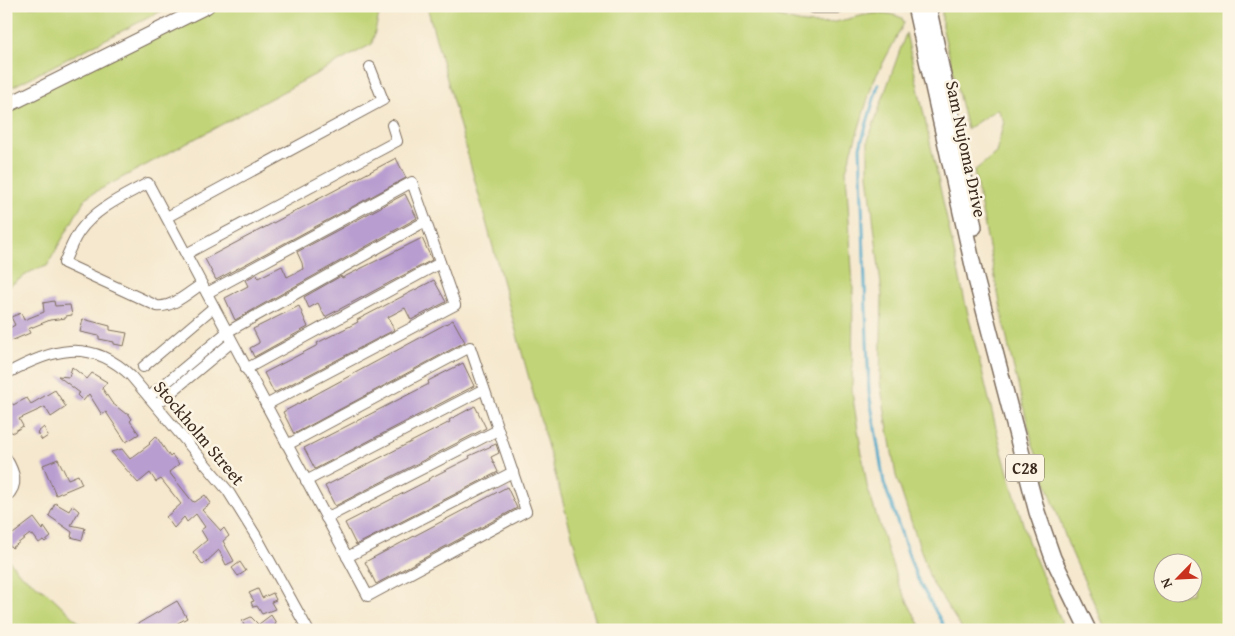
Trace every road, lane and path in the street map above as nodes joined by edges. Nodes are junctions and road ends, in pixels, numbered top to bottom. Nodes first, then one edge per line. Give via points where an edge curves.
1 (207, 6) edge
2 (813, 6) edge
3 (838, 6) edge
4 (915, 6) edge
5 (928, 6) edge
6 (370, 67) dead end
7 (6, 106) edge
8 (392, 125) dead end
9 (167, 217) junction
10 (426, 221) junction
11 (186, 254) junction
12 (440, 263) junction
13 (204, 289) junction
14 (983, 299) junction
15 (214, 307) junction
16 (230, 337) junction
17 (143, 367) dead end
18 (246, 368) junction
19 (6, 374) edge
20 (484, 389) junction
21 (149, 397) junction
22 (156, 405) junction
23 (266, 405) junction
24 (498, 430) junction
25 (287, 445) junction
26 (6, 458) edge
27 (513, 472) junction
28 (306, 481) junction
29 (6, 497) edge
30 (326, 518) junction
31 (347, 557) junction
32 (308, 630) edge
33 (1088, 630) edge

1 - 7 main road
2 - 3 main road
4 - 14 main road, Sam Nujoma Drive / C28
5 - 14 main road, Sam Nujoma Drive / C28 via 972,215
6 - 9 street via 383,100
8 - 11 street via 397,141
9 - 11 street
9 - 13 street via 148,183 102,208 78,232 64,263 157,306 170,304
10 - 12 street
10 - 13 street via 412,182
10 - 16 street
11 - 13 street
12 - 18 street
12 - 23 street via 455,305
13 - 15 street
14 - 33 main road, Sam Nujoma Drive / C28 via 1037,512 1053,558
15 - 16 street
15 - 17 street
16 - 18 street
16 - 21 street
16 - 22 street
18 - 23 street
19 - 21 street, Stockholm Street via 46,354 84,352 101,355 119,365
20 - 24 street
20 - 25 street via 470,347
20 - 28 street
21 - 22 street, Stockholm Street
22 - 32 street, Stockholm Street via 244,515
23 - 25 street
24 - 27 street
24 - 30 street
25 - 28 street
26 - 29 street via 15,478
27 - 31 street
27 - 31 street via 526,511 368,596
28 - 30 street
30 - 31 street

